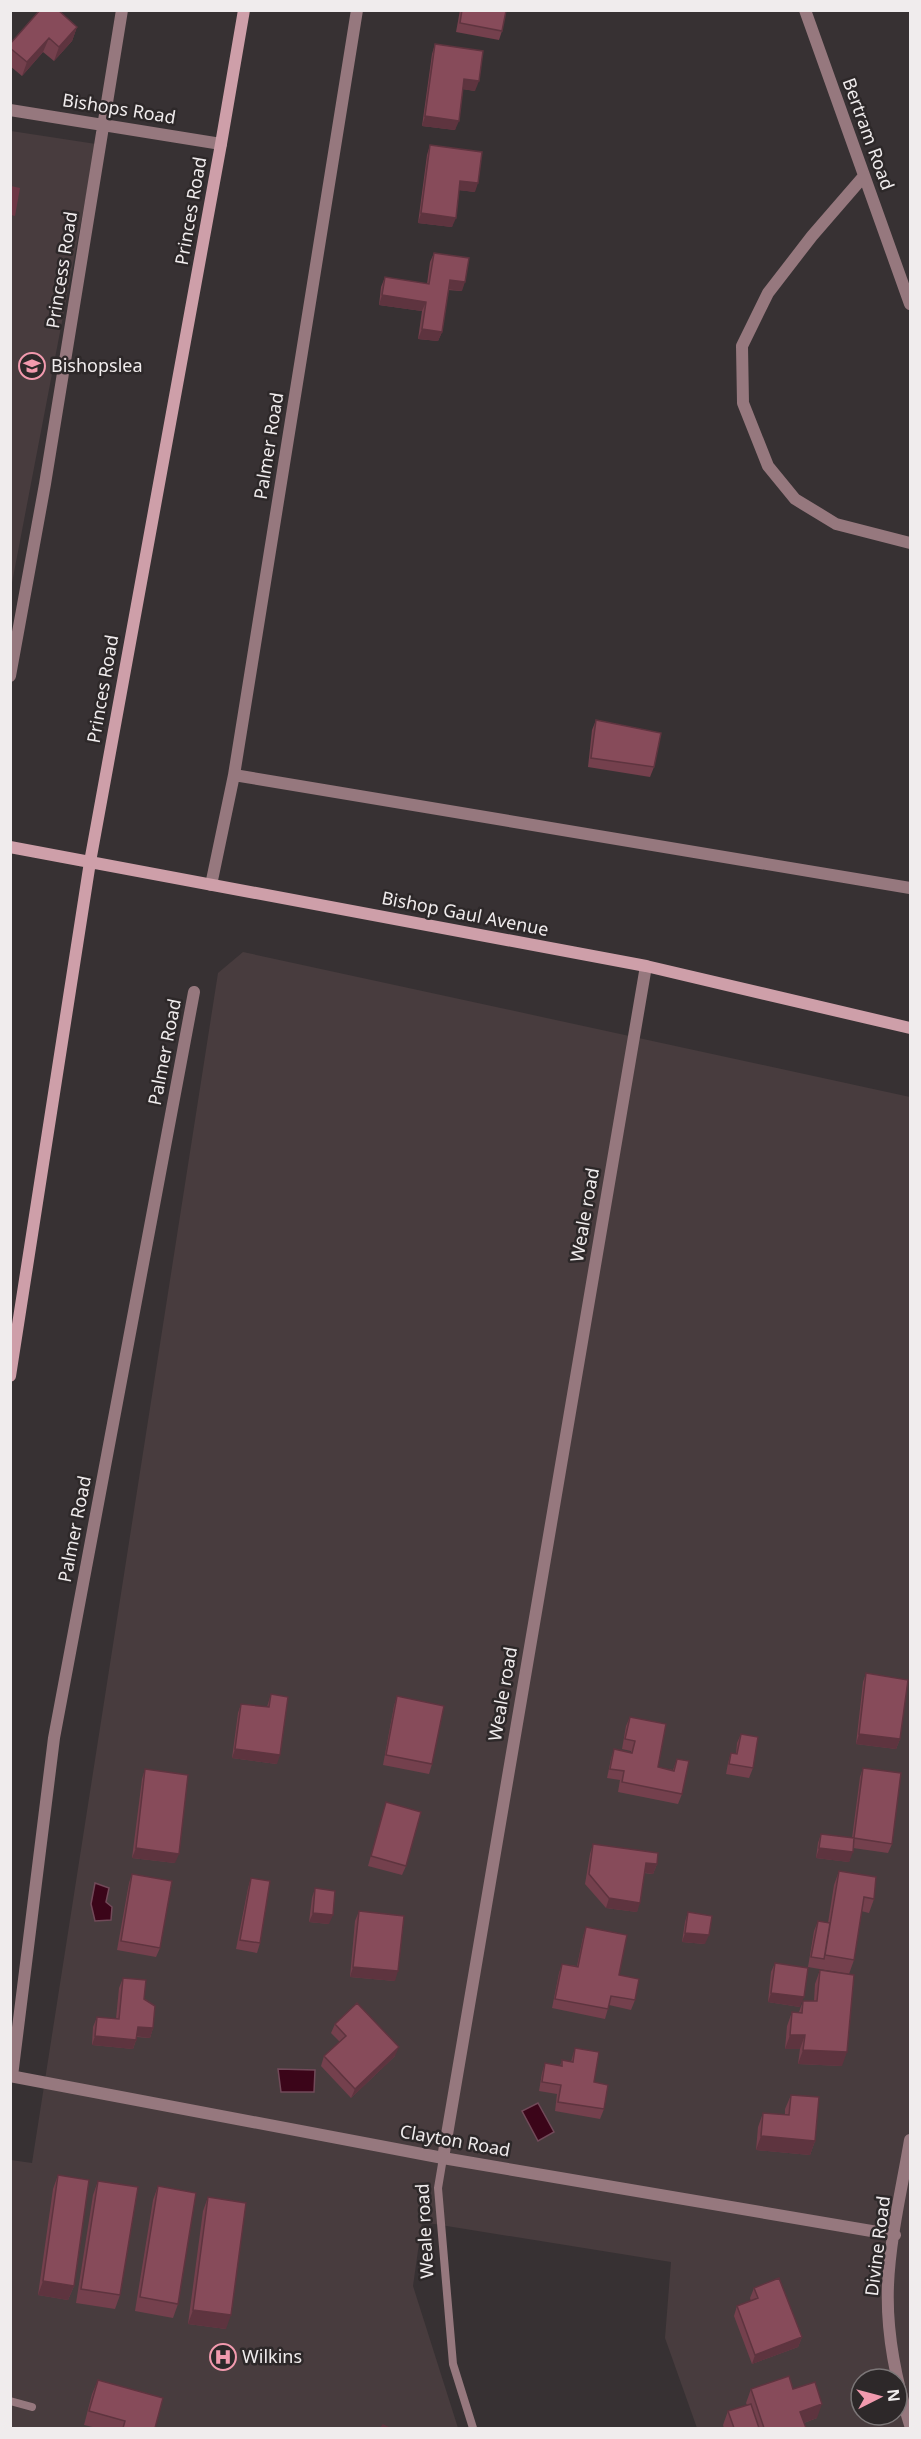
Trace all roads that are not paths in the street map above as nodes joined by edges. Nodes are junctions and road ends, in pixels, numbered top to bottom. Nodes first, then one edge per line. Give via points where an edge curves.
1 (122, 10) edge
2 (244, 10) edge
3 (357, 10) edge
4 (805, 10) edge
5 (10, 110) edge
6 (103, 125) junction
7 (221, 144) junction
8 (864, 176) junction
9 (910, 304) edge
10 (910, 543) edge
11 (10, 676) edge
12 (234, 775) junction
13 (10, 847) edge
14 (90, 862) junction
15 (211, 885) junction
16 (910, 888) edge
17 (645, 966) junction
18 (194, 992) dead end
19 (910, 1028) edge
20 (10, 1376) edge
21 (11, 2076) edge
22 (910, 2140) edge
23 (443, 2158) junction
24 (895, 2235) junction
25 (10, 2401) edge
26 (32, 2407) dead end
27 (910, 2425) edge
28 (473, 2428) edge

1 - 6 street, Princess Road
2 - 7 main road, Princes Road
3 - 12 street, Palmer Road
4 - 8 street, Bertram Road
5 - 6 street, Bishops Road
6 - 7 street, Bishops Road
6 - 11 street, Princess Road
7 - 14 main road, Princes Road
8 - 9 street, Bertram Road
8 - 10 street via 768,293 742,346 743,403 768,466 795,499 836,524
12 - 15 street, Palmer Road
12 - 16 street
13 - 14 main road, Bishop Gaul Avenue
14 - 15 main road, Bishop Gaul Avenue
14 - 20 main road, Princes Road
15 - 17 main road, Bishop Gaul Avenue
17 - 19 main road, Bishop Gaul Avenue
17 - 23 street, Weale road
18 - 21 street, Palmer Road via 54,1738
21 - 23 street, Clayton Road
22 - 24 street, Divine Road
23 - 24 street, Clayton Road
23 - 28 lane, Weale road via 438,2188 453,2364
24 - 27 street, Divine Road via 888,2285 889,2328
25 - 26 lane

